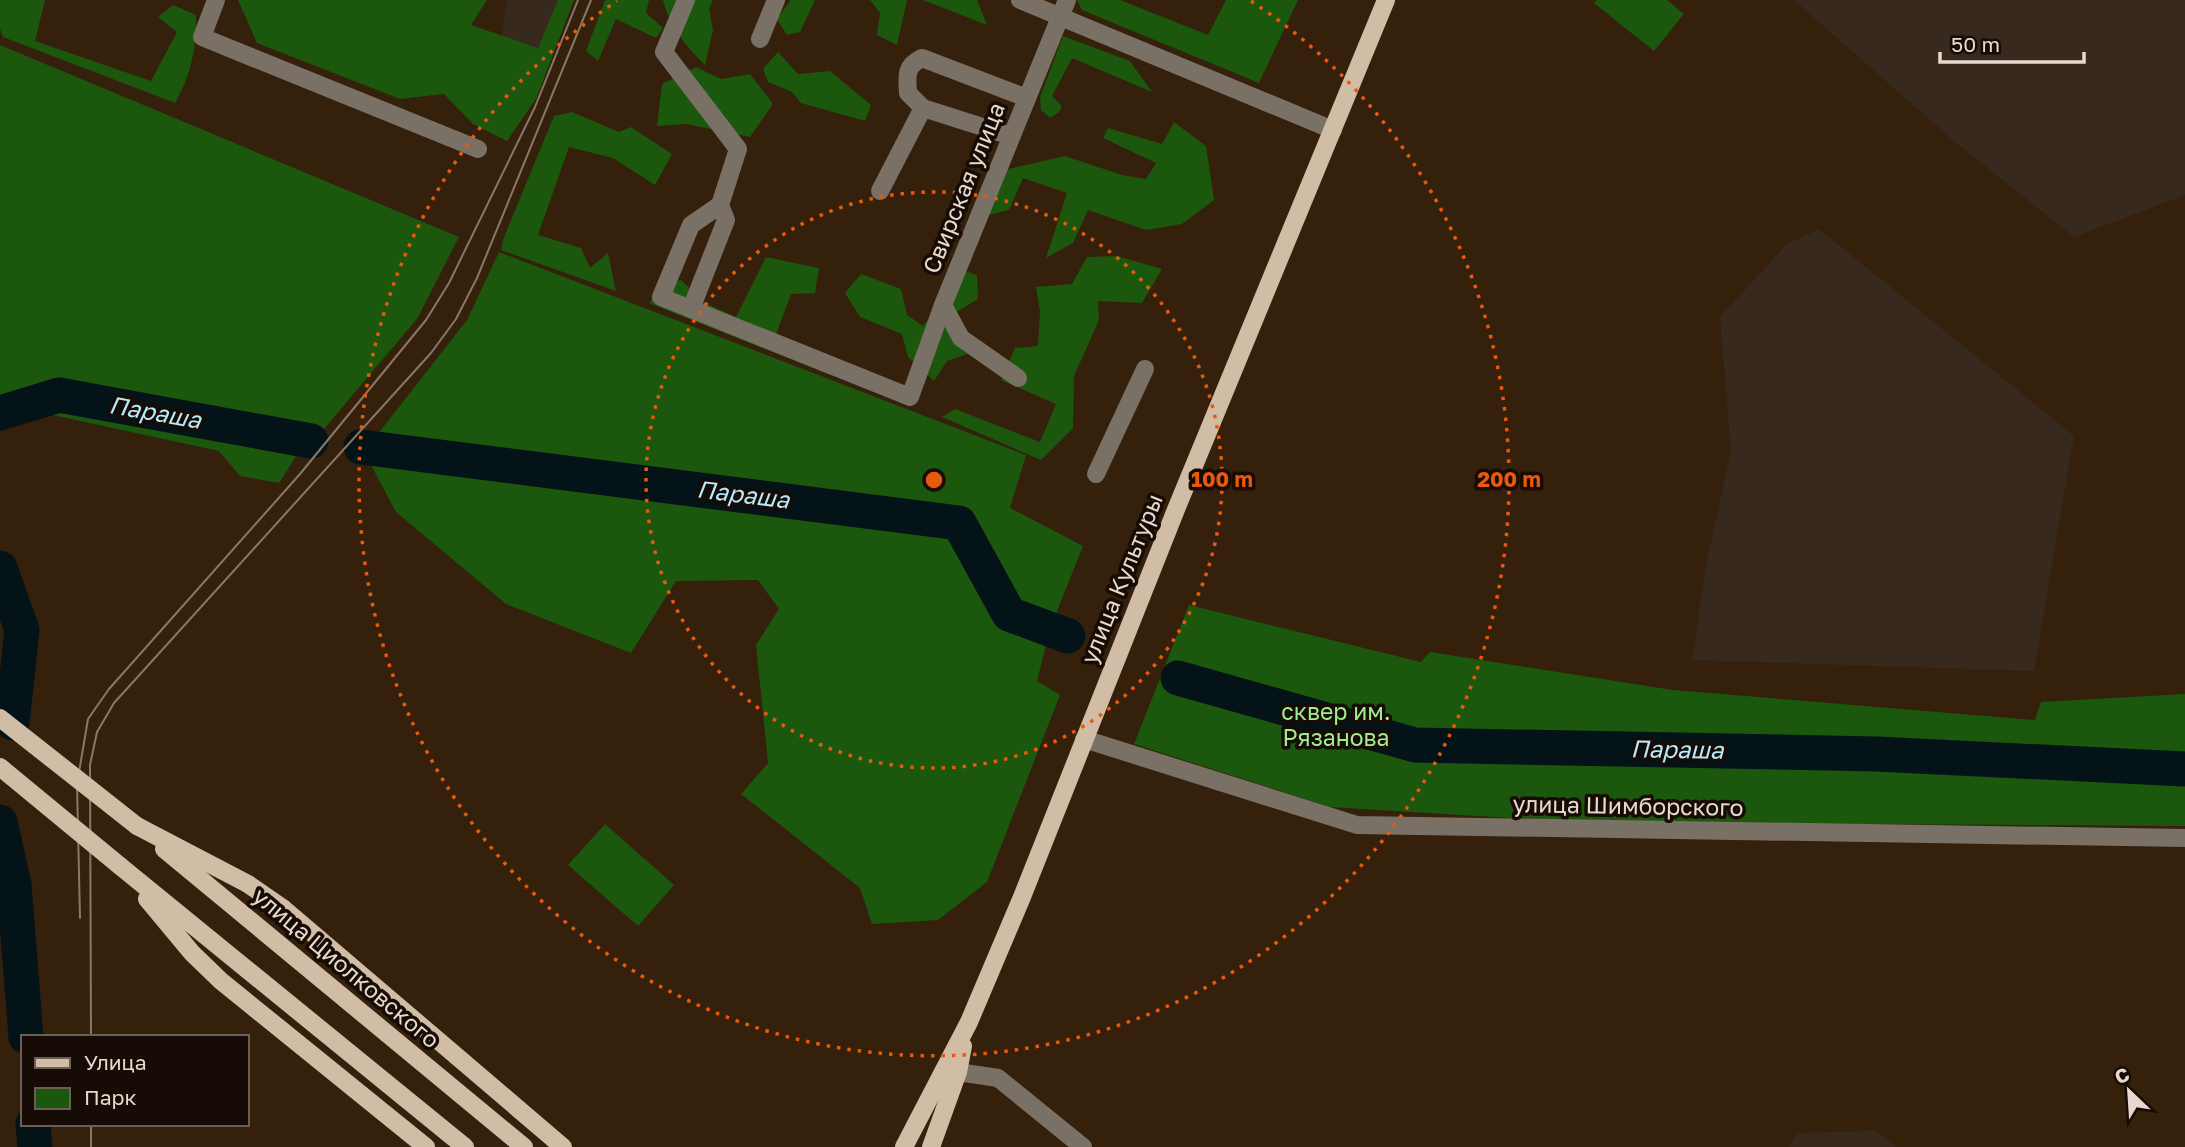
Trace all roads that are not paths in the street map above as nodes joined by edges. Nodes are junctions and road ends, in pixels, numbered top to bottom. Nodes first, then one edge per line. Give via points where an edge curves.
1 (685, 0) edge
2 (776, 0) edge
3 (1020, 0) edge
4 (1386, 0) edge
5 (212, 1) edge
6 (1063, 8) edge
7 (760, 39) dead end
8 (1027, 98) junction
9 (923, 108) junction
10 (1333, 130) junction
11 (1011, 136) junction
12 (478, 149) dead end
13 (880, 191) dead end
14 (720, 205) junction
15 (943, 304) junction
16 (691, 309) junction
17 (1145, 369) dead end
18 (1018, 378) dead end
19 (1096, 474) dead end
20 (0, 718) edge
21 (1084, 740) junction
22 (0, 766) edge
23 (137, 827) junction
24 (2185, 838) edge
25 (120, 866) junction
26 (969, 1022) junction
27 (958, 1072) junction
28 (426, 1147) edge
29 (465, 1147) edge
30 (524, 1147) edge
31 (563, 1147) edge
32 (904, 1147) edge
33 (931, 1147) edge
34 (1083, 1147) edge

1 - 14 street via 664,52 738,149
2 - 7 street
3 - 6 street
4 - 10 main road, улица Культуры
5 - 12 street via 202,37
6 - 8 street, Свирская улица
6 - 10 street
8 - 9 street via 922,58 911,63 906,73 908,93
8 - 11 street, Свирская улица
9 - 11 street
9 - 13 street
10 - 21 main road, улица Культуры
11 - 15 street, Свирская улица
14 - 16 street via 726,220
14 - 16 street via 691,225 661,297
15 - 16 street, Свирская улица via 910,397
15 - 18 street via 961,338
17 - 19 street
20 - 23 main road, bridge
21 - 24 street, улица Шимборского via 1357,825
21 - 26 main road, улица Культуры
22 - 25 main road, bridge
23 - 30 main road, улица Циолковского
23 - 31 main road via 248,884 284,909
25 - 28 main road via 221,981
25 - 29 main road
26 - 27 main road, улица Культуры
26 - 32 main road, улица Культуры
27 - 33 main road, улица Культуры
27 - 34 street via 998,1078

